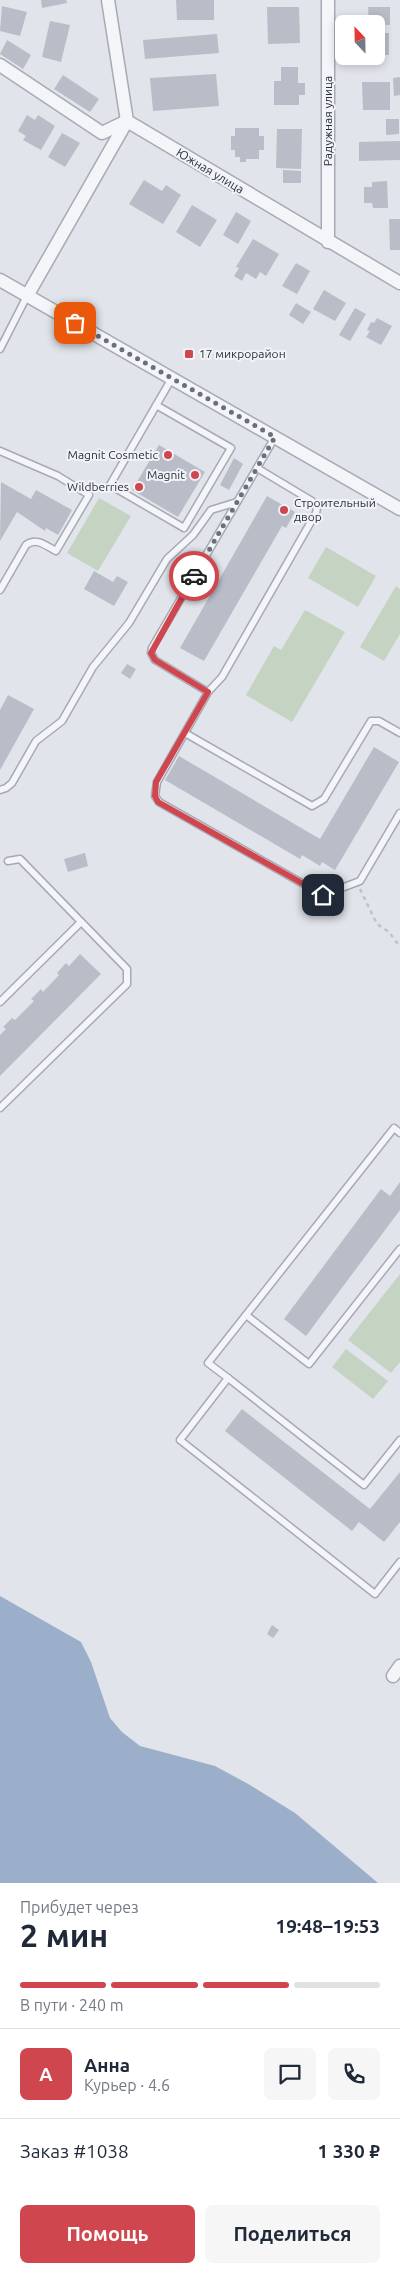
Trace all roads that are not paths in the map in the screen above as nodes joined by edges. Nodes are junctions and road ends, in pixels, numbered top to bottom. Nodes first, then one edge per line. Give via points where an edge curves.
1 (108, 0) edge
2 (328, 0) edge
3 (0, 65) edge
4 (127, 121) junction
5 (328, 242) junction
6 (0, 280) edge
7 (400, 283) edge
8 (27, 296) junction
9 (0, 350) edge
10 (172, 378) junction
11 (156, 405) junction
12 (275, 437) junction
13 (0, 451) edge
14 (257, 468) junction
15 (237, 502) junction
16 (400, 509) edge
17 (0, 590) edge
18 (208, 692) junction
19 (185, 733) junction
20 (400, 733) edge
21 (0, 790) edge
22 (400, 813) edge
23 (8, 861) dead end
24 (81, 922) junction
25 (0, 1002) edge
26 (0, 1108) edge
27 (400, 1133) edge
28 (400, 1249) edge
29 (246, 1314) junction
30 (228, 1378) junction
31 (400, 1440) edge
32 (399, 1565) edge

1 - 4 street
2 - 5 street, Радужная улица
3 - 4 street via 102,133
4 - 5 street, Южная улица
4 - 8 street
5 - 7 street, Южная улица
6 - 8 street
8 - 9 lane
8 - 10 street
10 - 11 lane
10 - 12 street
11 - 11 lane via 110,485 184,528 231,448
12 - 14 lane
12 - 16 street
13 - 17 lane via 58,476 89,495 56,551 38,541 31,541
14 - 15 lane
14 - 18 lane via 312,501 316,513 222,677
15 - 18 lane via 151,653 155,660
15 - 21 lane via 211,510 193,535 167,558 129,623 93,667 62,721 36,741 12,783
18 - 19 lane
19 - 20 lane via 312,806 324,799 371,721 379,721
19 - 22 lane via 156,782 158,802 317,893 323,895 357,883
23 - 24 lane via 20,859
24 - 25 lane
24 - 26 lane via 128,969 126,984
27 - 29 lane via 394,1128
28 - 29 lane via 309,1364
29 - 30 lane via 208,1363
30 - 31 lane via 364,1485
30 - 32 lane via 180,1440 375,1594

